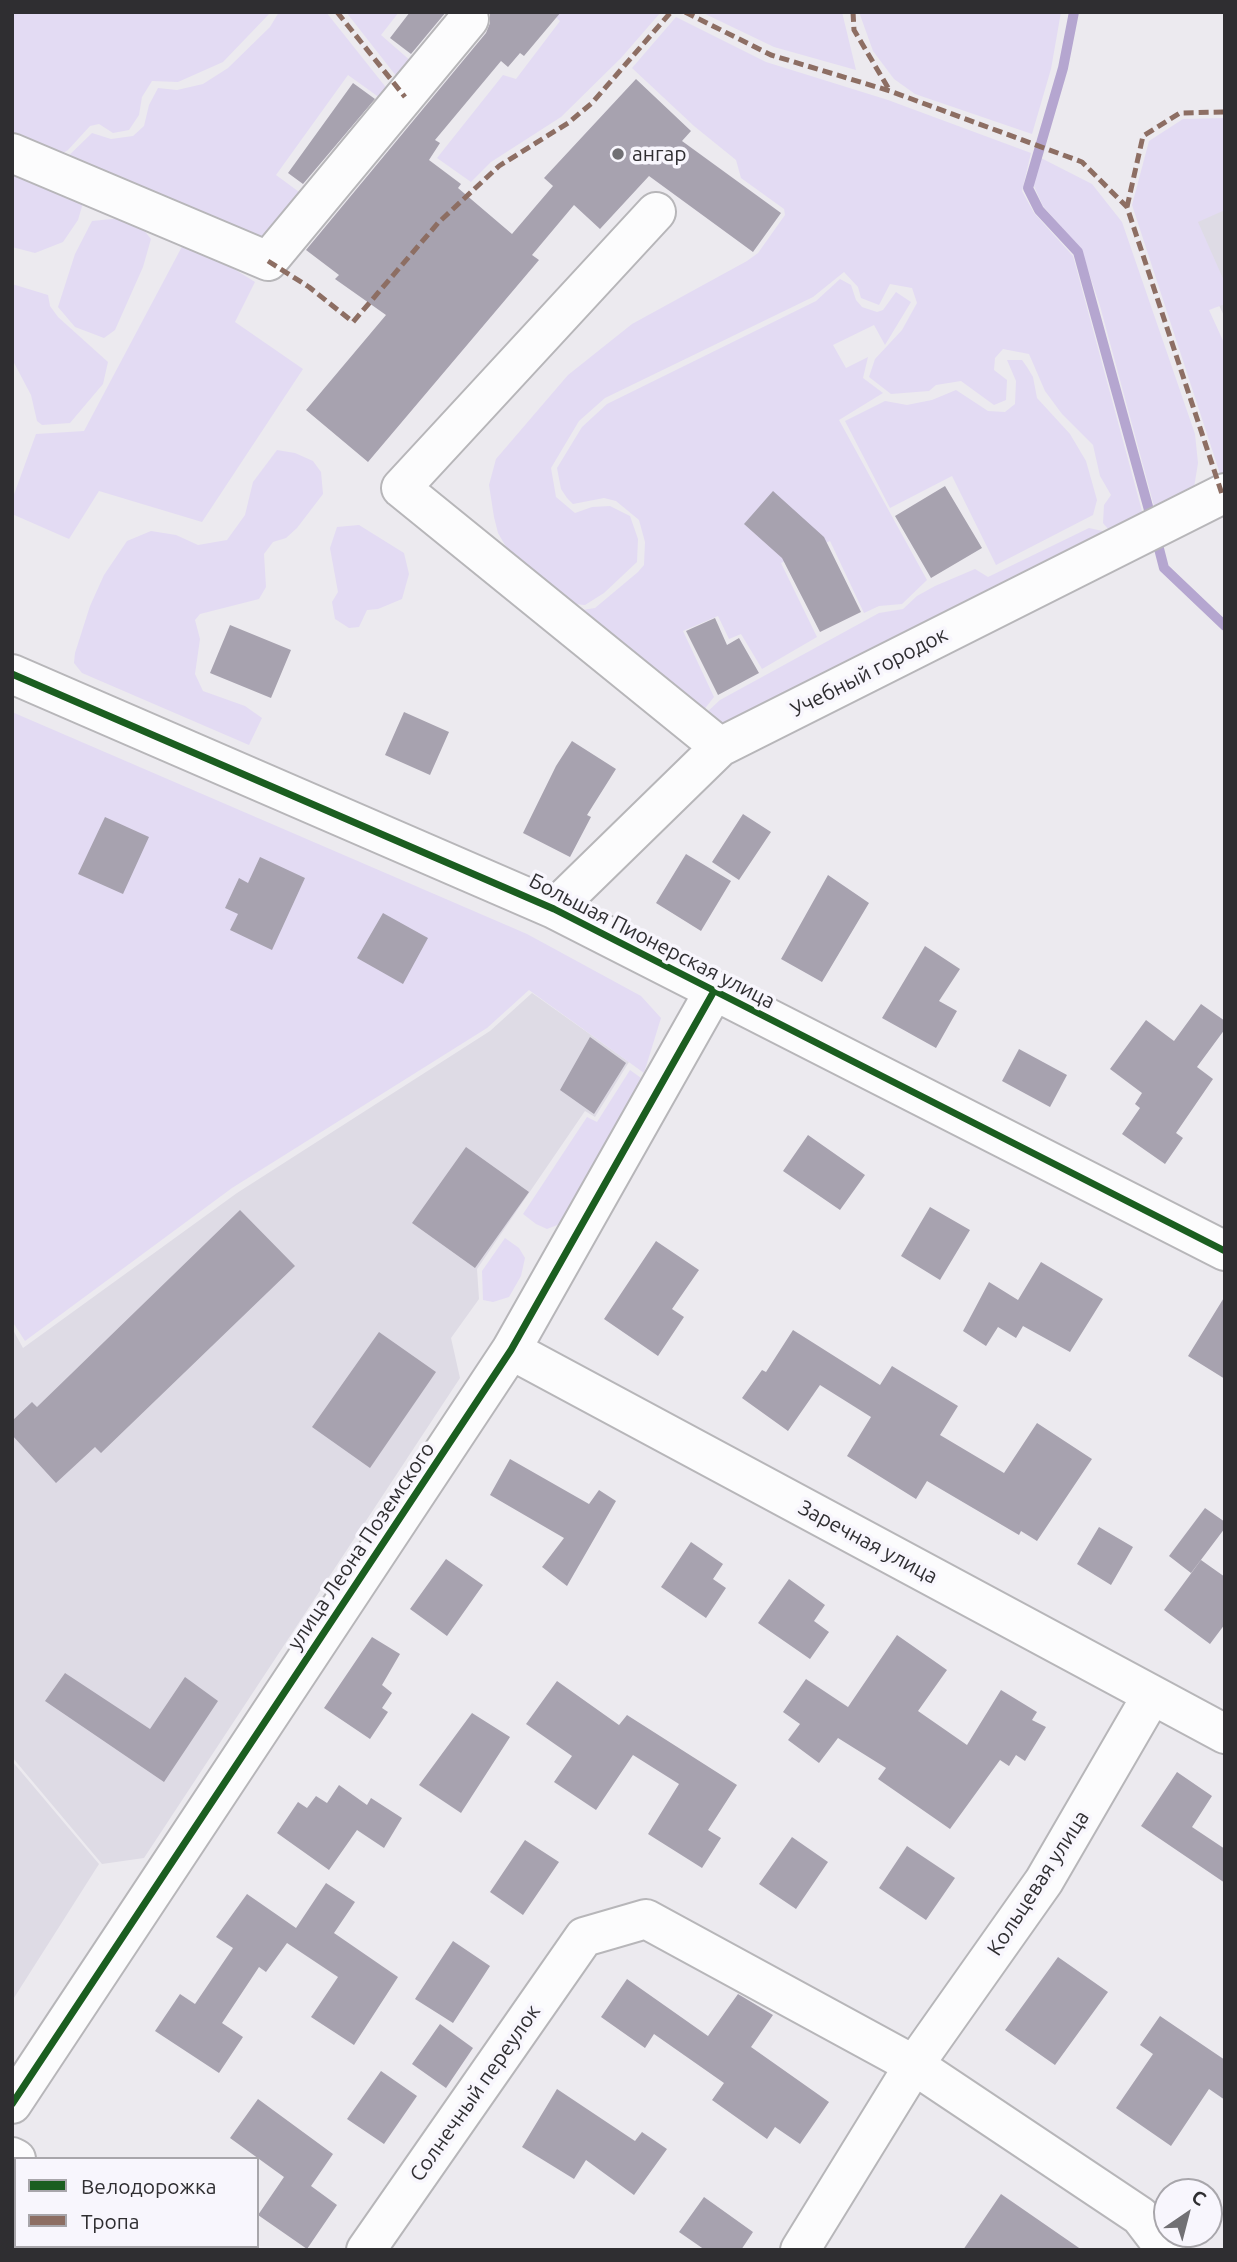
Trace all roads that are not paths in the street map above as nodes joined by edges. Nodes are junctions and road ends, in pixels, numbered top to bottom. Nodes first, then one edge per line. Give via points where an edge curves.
1 (470, 19) dead end
2 (12, 153) edge
3 (656, 212) dead end
4 (1225, 492) edge
5 (12, 674) edge
6 (720, 747) junction
7 (554, 909) junction
8 (714, 991) junction
9 (1225, 1251) edge
10 (511, 1350) junction
11 (1152, 1695) junction
12 (1225, 1734) edge
13 (914, 2065) junction
14 (12, 2104) edge
15 (366, 2250) edge
16 (800, 2250) edge
17 (1166, 2250) edge

1 - 2 street via 268,261
3 - 6 street via 401,488
4 - 6 street, Учебный городок
5 - 7 street, Большая Пионерская улица
6 - 7 street, Учебный городок
7 - 8 street, Большая Пионерская улица
8 - 9 street, Большая Пионерская улица
8 - 10 street, улица Леона Поземского
10 - 11 street, Заречная улица
10 - 14 street, улица Леона Поземского
11 - 12 street, Заречная улица
11 - 13 street, Кольцевая улица via 1044,1881
13 - 15 street, Солнечный переулок via 646,1919 584,1937
13 - 16 street, Кольцевая улица
13 - 17 street via 1140,2216

